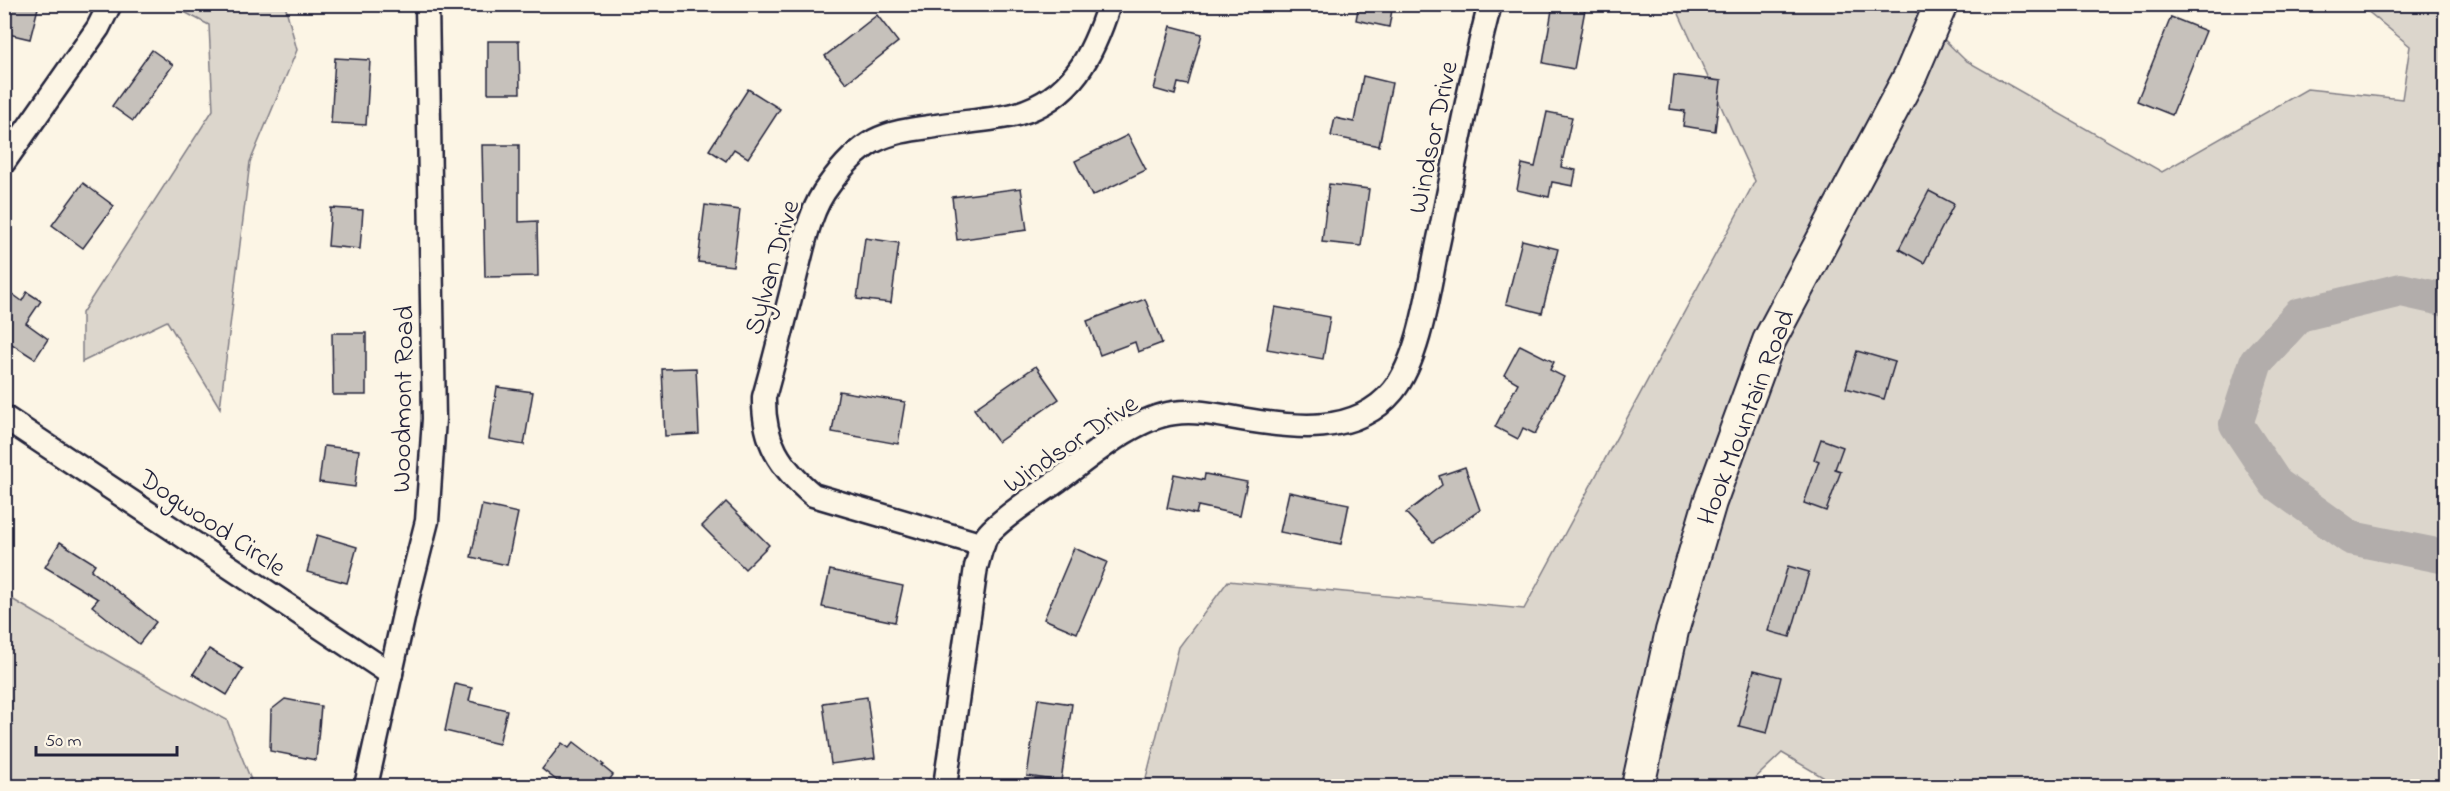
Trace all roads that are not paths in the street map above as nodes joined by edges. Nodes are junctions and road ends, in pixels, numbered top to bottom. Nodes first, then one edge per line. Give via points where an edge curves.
1 (110, 4) edge
2 (427, 4) edge
3 (1109, 4) edge
4 (1490, 4) edge
5 (1941, 4) edge
6 (4, 162) edge
7 (4, 417) edge
8 (983, 545) junction
9 (392, 674) junction
10 (366, 786) edge
11 (945, 786) edge
12 (1638, 786) edge

1 - 6 street via 98,28
2 - 9 street, Woodmont Road via 432,484
3 - 8 street, Sylvan Drive via 1099,36 1077,75 1040,104 1017,114 898,131 873,141 849,160 821,197 807,233 764,397 765,423 779,459 813,495
4 - 8 street, Windsor Drive via 1424,313 1409,364 1393,391 1368,413 1329,426 1242,420 1200,411 1172,413 1147,421 1115,439 1022,506 986,537
5 - 12 street, Hook Mountain Road via 1911,74 1764,351 1710,502 1672,631
7 - 9 street, Dogwood Circle
8 - 11 street, Windsor Drive via 976,567
9 - 10 street, Woodmont Road

